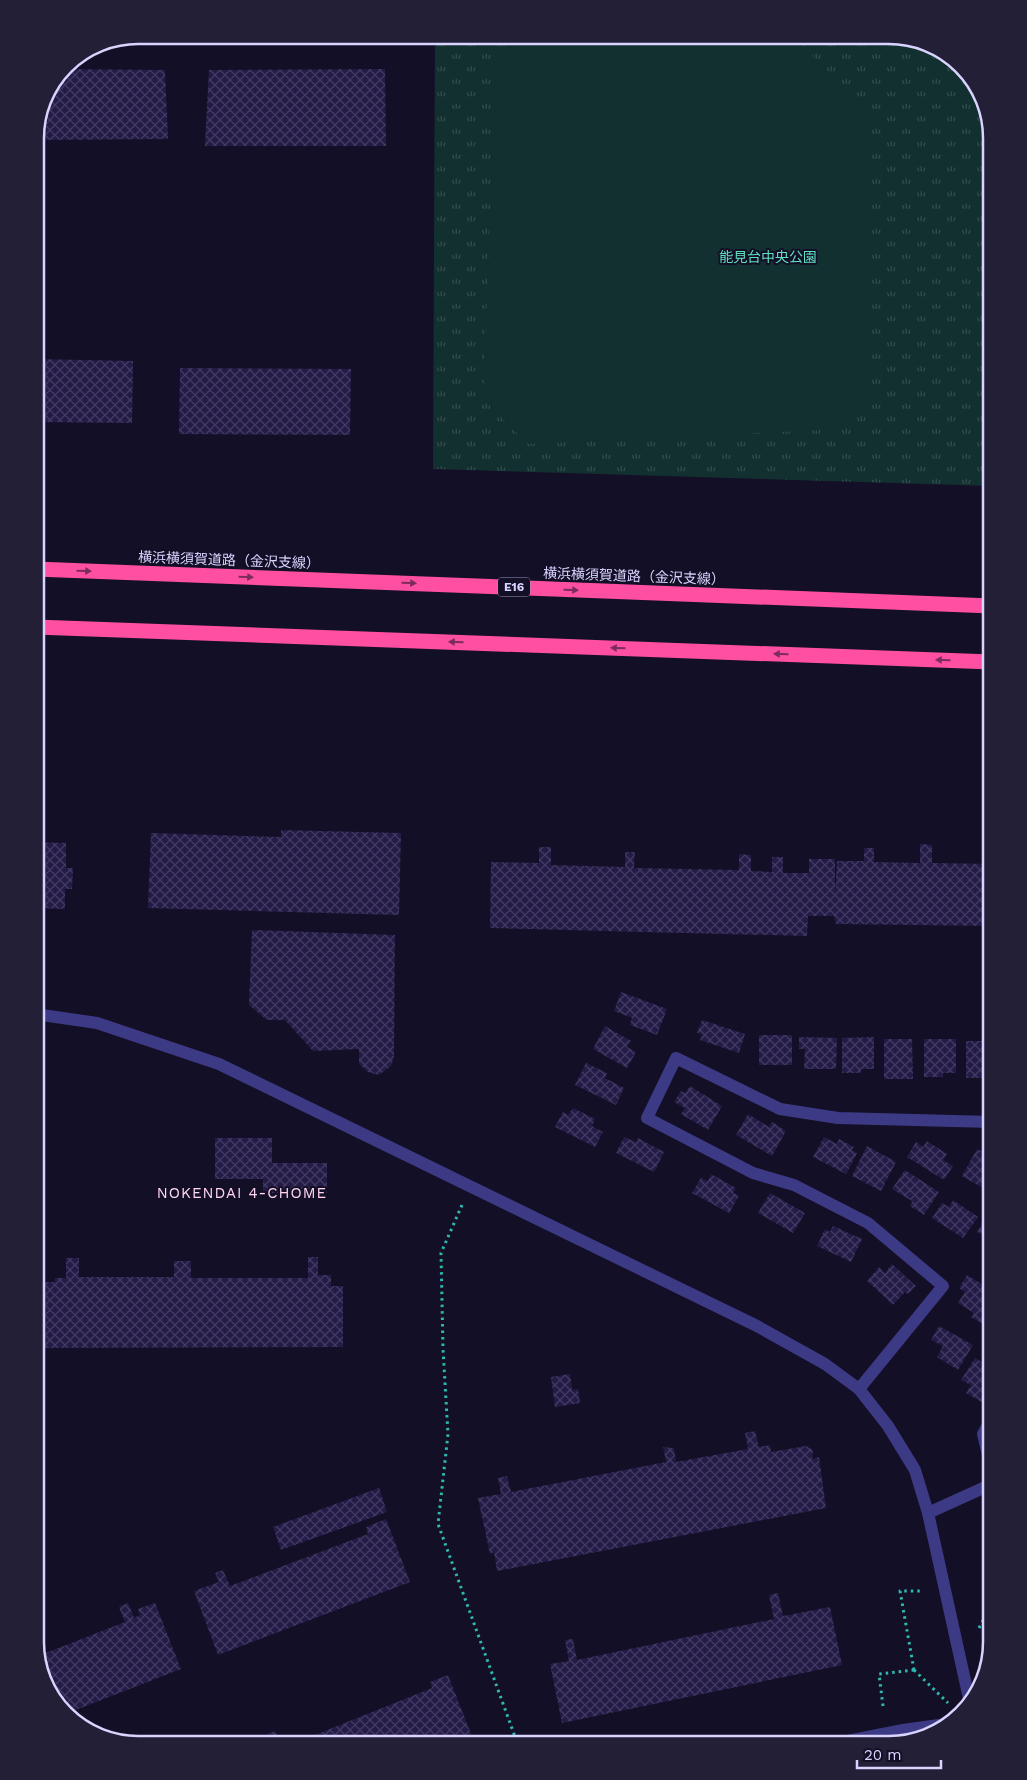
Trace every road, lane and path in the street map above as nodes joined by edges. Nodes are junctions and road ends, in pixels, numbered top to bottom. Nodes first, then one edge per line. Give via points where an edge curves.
1 (44, 569) edge
2 (983, 606) edge
3 (44, 627) edge
4 (983, 662) edge
5 (44, 1015) edge
6 (983, 1122) edge
7 (470, 1186) junction
8 (859, 1389) junction
9 (983, 1488) edge
10 (928, 1513) junction
11 (923, 1591) dead end
12 (983, 1621) edge
13 (979, 1628) dead end
14 (914, 1670) junction
15 (968, 1693) edge
16 (883, 1706) dead end
17 (952, 1707) dead end
18 (933, 1726) edge
19 (515, 1736) edge
20 (873, 1736) edge

1 -> 2 highway, 横浜横須賀道路（金沢支線） / E16
4 -> 3 highway
5 - 7 street via 96,1023 219,1064
6 - 8 street via 838,1118 780,1109 676,1058 647,1118 752,1173 794,1185 868,1223 943,1286
7 - 8 street via 757,1326 825,1364
7 - 19 path via 441,1252 448,1434 438,1524
8 - 10 street via 888,1426 914,1470
9 - 10 street
10 - 15 street
11 - 14 path via 900,1591
12 - 13 path
14 - 16 path via 879,1674
14 - 17 path
18 - 20 street

